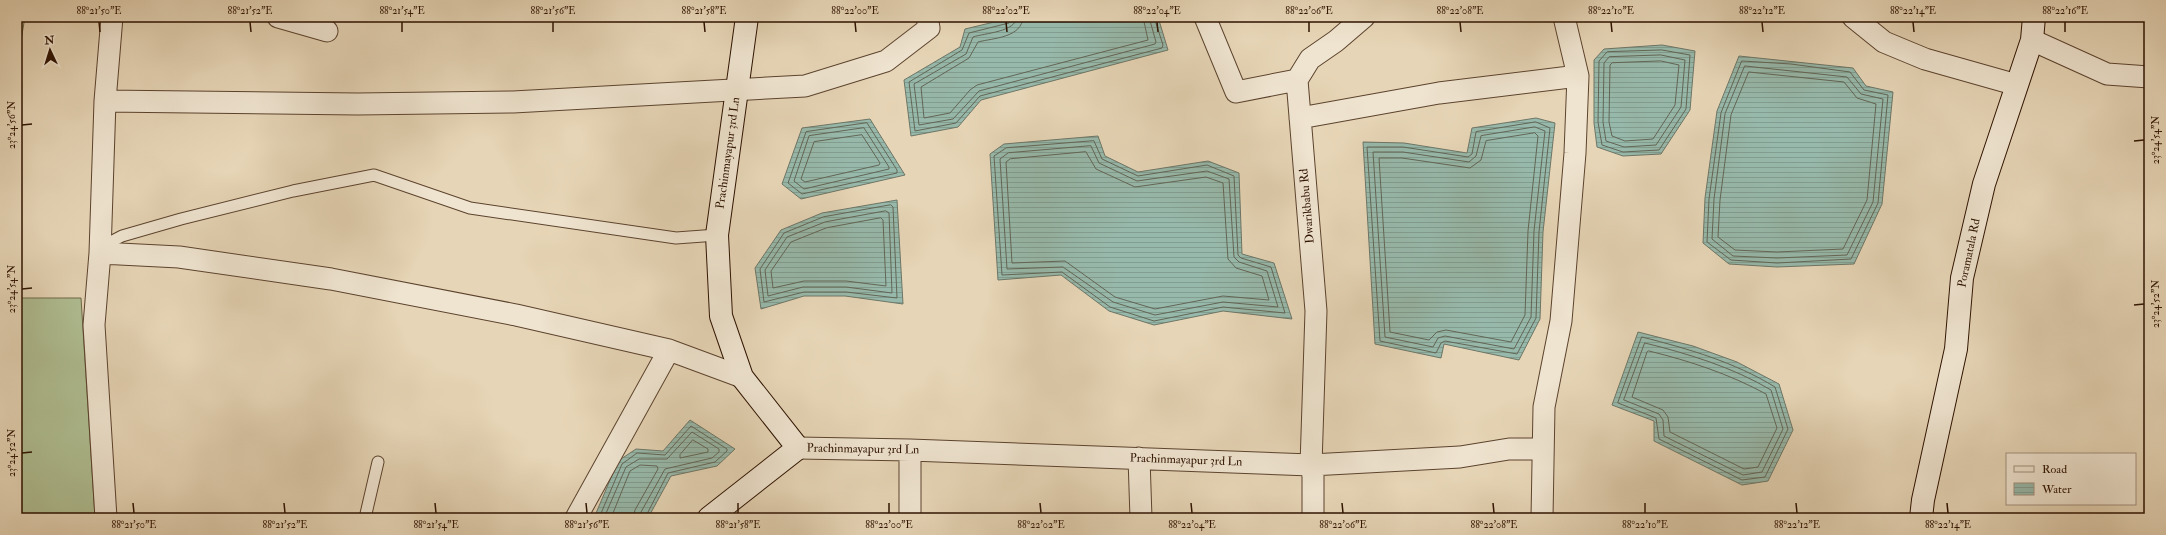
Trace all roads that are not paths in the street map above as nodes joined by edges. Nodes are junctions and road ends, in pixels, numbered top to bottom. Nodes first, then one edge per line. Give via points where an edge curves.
1 (112, 17) edge
2 (278, 17) edge
3 (747, 17) edge
4 (927, 17) edge
5 (1205, 17) edge
6 (1364, 17) edge
7 (1564, 17) edge
8 (1853, 17) edge
9 (2034, 17) edge
10 (326, 31) dead end
11 (2032, 40) junction
12 (1578, 76) junction
13 (2149, 77) edge
14 (1297, 80) junction
15 (2017, 85) junction
16 (737, 91) junction
17 (105, 101) junction
18 (1300, 118) junction
19 (717, 235) junction
20 (100, 250) junction
21 (669, 350) junction
22 (742, 377) junction
23 (798, 448) junction
24 (1542, 449) junction
25 (910, 450) junction
26 (1139, 458) junction
27 (378, 462) dead end
28 (1312, 471) junction
29 (106, 518) edge
30 (365, 518) edge
31 (576, 518) edge
32 (709, 518) edge
33 (910, 518) edge
34 (1141, 518) edge
35 (1313, 518) edge
36 (1542, 518) edge
37 (1921, 518) edge

1 - 17 street
2 - 10 street
3 - 16 main road, Prachinmayapur 3rd Ln
4 - 16 street via 929,28 886,61 806,86
5 - 14 street via 1236,92
6 - 14 street via 1310,59
7 - 12 street
8 - 15 street via 1884,42 1925,59
9 - 11 main road, Poramatala Rd
11 - 13 street via 2107,74
11 - 15 main road, Poramatala Rd
12 - 18 street via 1440,93
12 - 24 street via 1571,216 1561,322 1544,407
14 - 18 street, Dwarikbabu Rd
15 - 37 main road, Poramatala Rd via 1984,184 1962,278 1956,349
16 - 17 street via 490,102 342,104
16 - 19 main road, Prachinmayapur 3rd Ln
17 - 20 street
18 - 28 street, Dwarikbabu Rd via 1316,311
19 - 20 lane via 676,238 470,208 374,175 293,191 122,236
19 - 22 main road, Prachinmayapur 3rd Ln via 722,316
20 - 21 street via 179,256 331,279 516,315
20 - 29 street via 94,325
21 - 22 street
21 - 31 street
22 - 23 main road, Prachinmayapur 3rd Ln
23 - 25 street, Prachinmayapur 3rd Ln
23 - 32 main road
24 - 28 street, Prachinmayapur 3rd Ln via 1509,449 1460,457
24 - 36 street
25 - 26 street, Prachinmayapur 3rd Ln
25 - 33 street
26 - 28 street, Prachinmayapur 3rd Ln
26 - 34 street
27 - 30 lane
28 - 35 street, Dwarikbabu Rd

